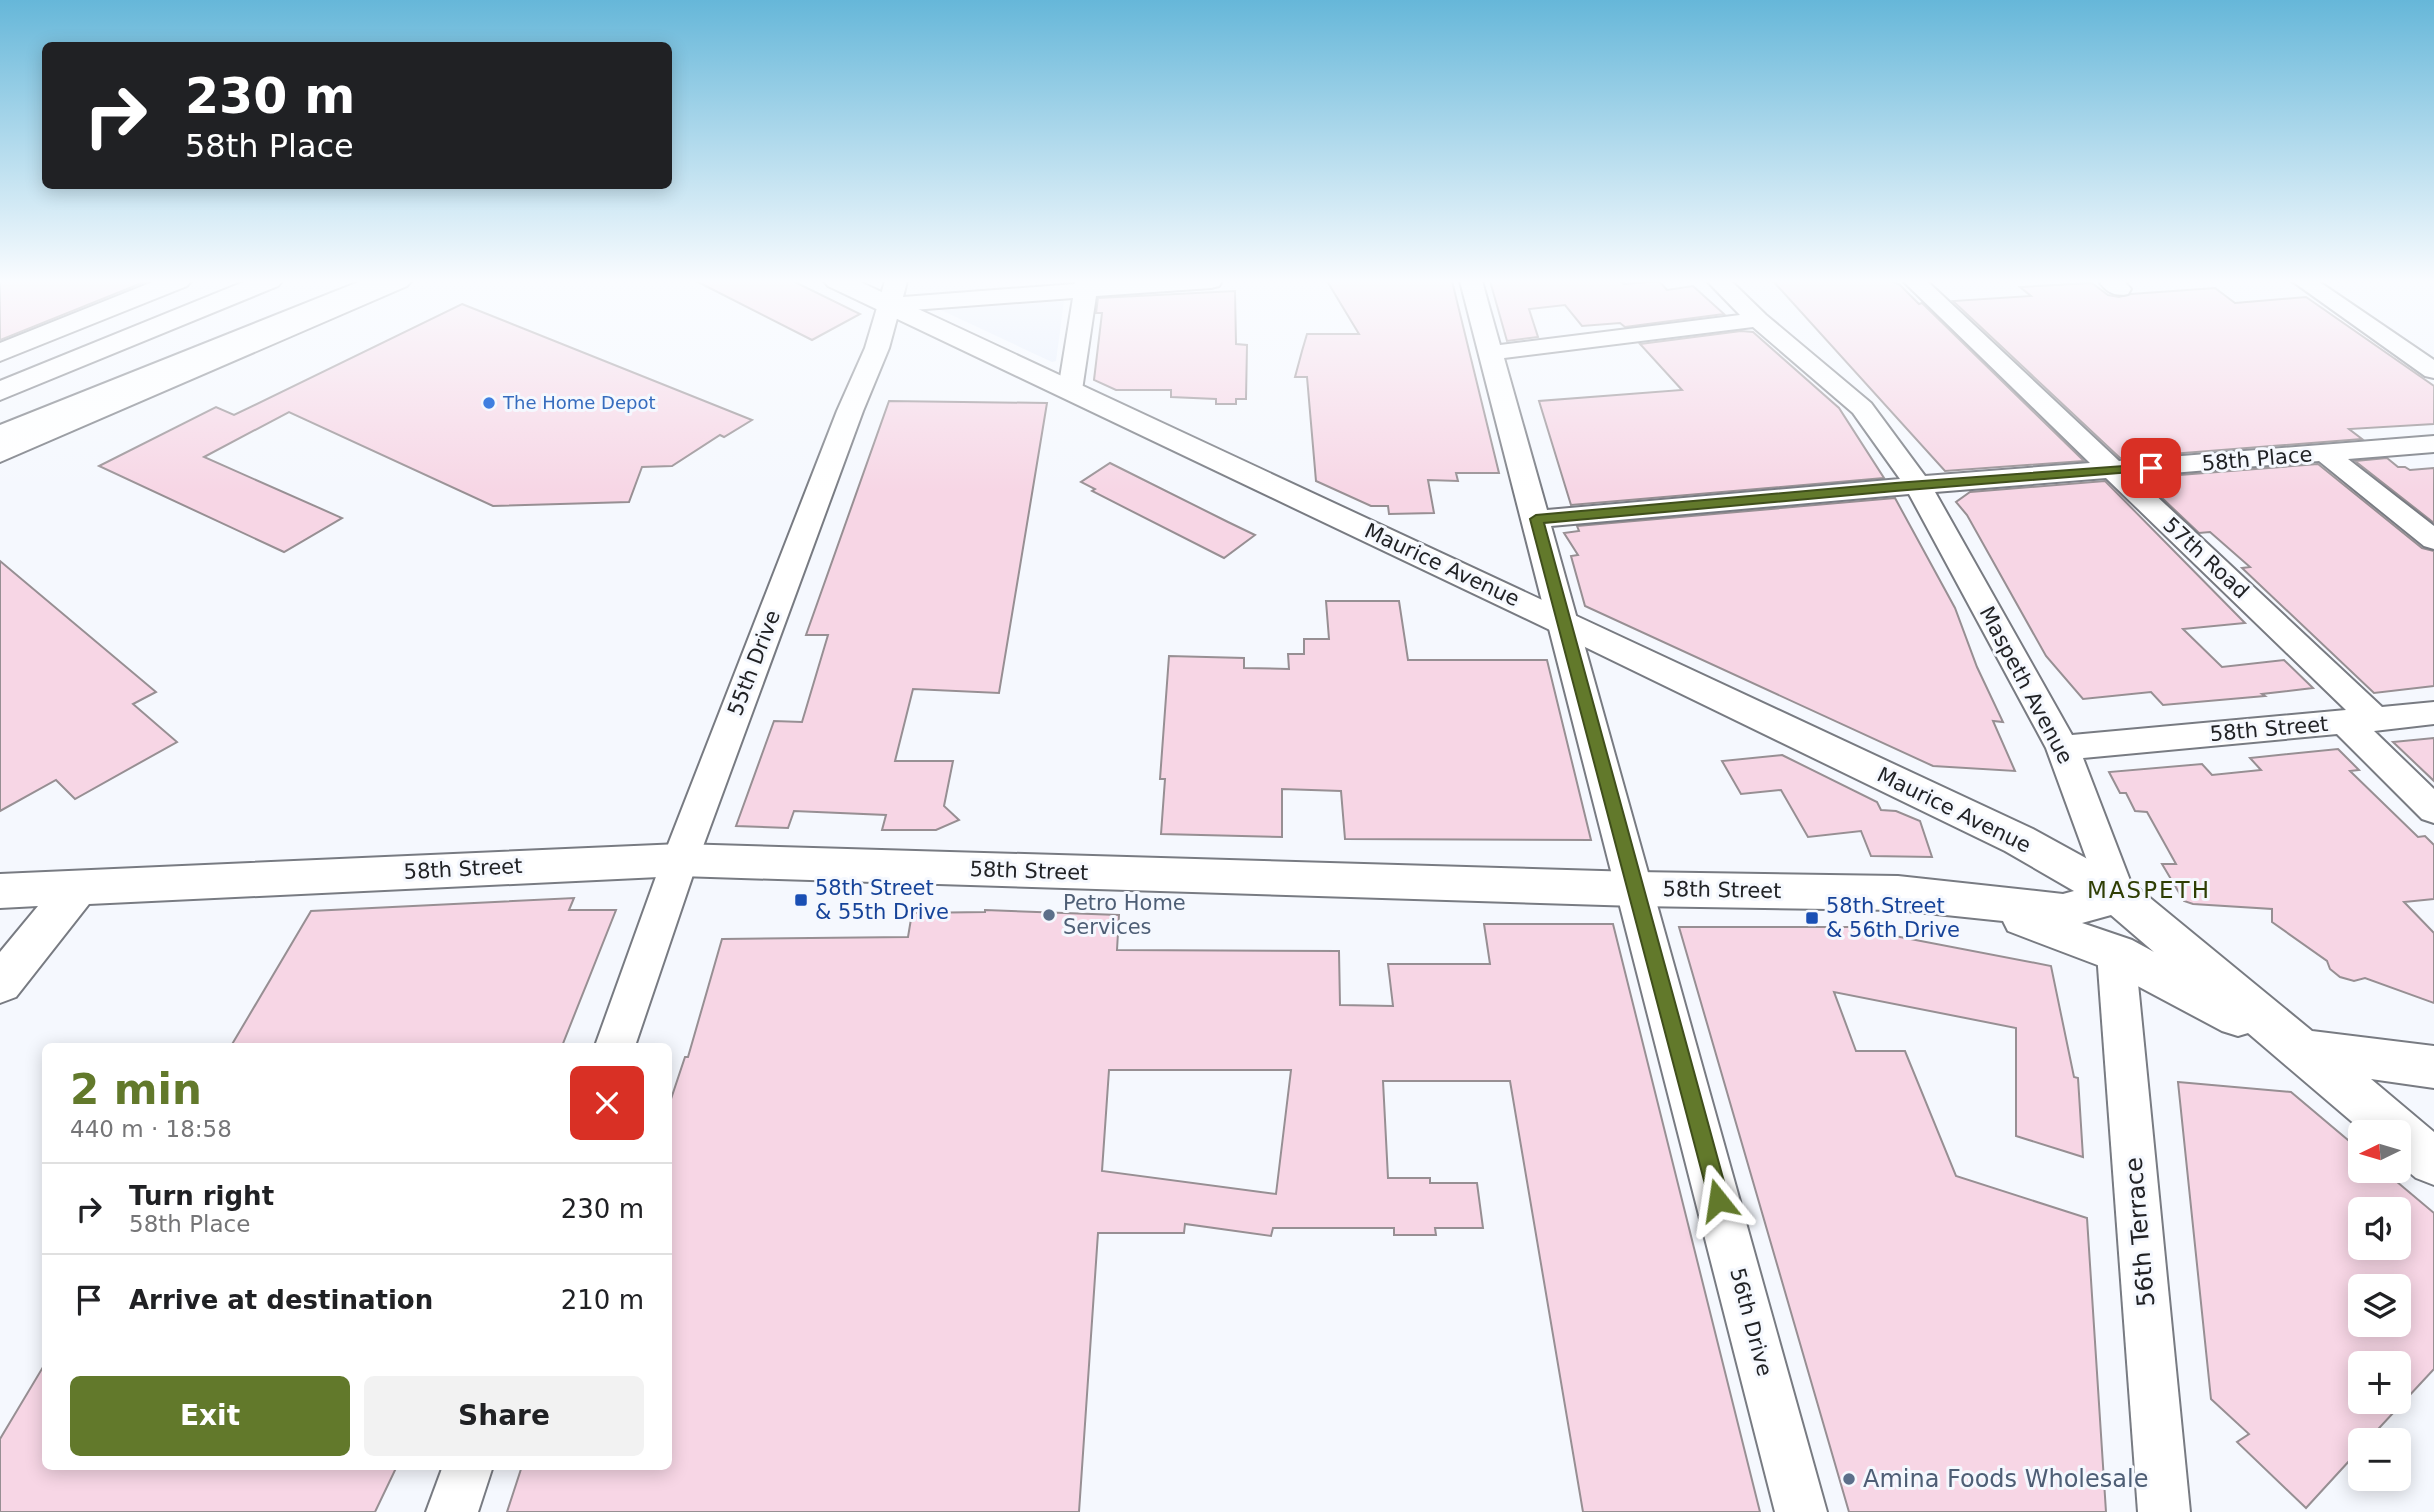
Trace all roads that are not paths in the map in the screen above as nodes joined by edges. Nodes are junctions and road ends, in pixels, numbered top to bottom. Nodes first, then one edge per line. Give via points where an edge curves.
1 (51, 352) edge
2 (71, 352) edge
3 (96, 352) edge
4 (142, 352) edge
5 (180, 352) edge
6 (208, 352) edge
7 (235, 352) edge
8 (875, 352) edge
9 (1000, 352) edge
10 (1076, 352) edge
11 (1503, 352) edge
12 (1795, 352) edge
13 (1988, 352) edge
14 (2406, 352) edge
15 (1491, 353) joint
16 (2434, 371) edge
17 (0, 375) edge
18 (0, 383) edge
19 (1070, 390) junction
20 (0, 391) edge
21 (0, 411) edge
22 (0, 419) edge
23 (0, 435) edge
24 (2434, 444) edge
25 (0, 453) edge
26 (2325, 453) junction
27 (2114, 471) junction
28 (1918, 485) junction
29 (1536, 519) junction
30 (2434, 540) edge
31 (1562, 622) junction
32 (2434, 713) edge
33 (2360, 721) junction
34 (2063, 748) junction
35 (2434, 810) edge
36 (680, 860) junction
37 (77, 888) junction
38 (1636, 889) junction
39 (0, 891) edge
40 (2118, 896) junction
41 (1975, 902) junction
42 (2116, 953) junction
43 (0, 984) edge
44 (616, 1043) edge
45 (2304, 1051) junction
46 (2434, 1067) edge
47 (2385, 1120) edge
48 (2412, 1143) edge
49 (2434, 1162) edge
50 (467, 1470) edge
51 (452, 1512) edge
52 (1801, 1512) edge
53 (2164, 1512) edge

1 - 17 main road
2 - 18 main road
3 - 20 main road
4 - 21 main road
5 - 22 main road
6 - 23 main road
7 - 25 main road
8 - 36 street, 55th Drive
9 - 19 main road, Maurice Avenue
10 - 19 street
11 - 15 street
12 - 28 street, Maspeth Avenue via 1862,408
13 - 27 street, 57th Road
14 - 16 street
15 - 29 street, 56th Drive
19 - 31 main road, Maurice Avenue
24 - 26 street, 58th Place
26 - 27 street, 58th Place
26 - 30 street
27 - 28 street, 58th Place
27 - 33 street, 57th Road
28 - 29 street, 58th Place
28 - 34 street, Maspeth Avenue
29 - 31 street, 56th Drive
31 - 38 street, 56th Drive
31 - 40 main road, Maurice Avenue via 2020,840
32 - 33 street, 58th Street
33 - 34 street, 58th Street
33 - 35 street, 57th Road
34 - 40 street, Maspeth Avenue
36 - 37 main road, 58th Street
36 - 38 main road, 58th Street
36 - 44 street, 55th Drive
37 - 39 main road, 58th Street
37 - 43 main road
38 - 41 main road, 58th Street via 1898,893
38 - 52 street, 56th Drive
40 - 41 main road, 58th Street via 2063,911
40 - 45 main road, Maspeth Avenue
41 - 42 main road, 58th Street
42 - 45 main road, 58th Street
42 - 53 street, 56th Terrace
45 - 46 main road
45 - 47 main road, Maspeth Avenue
48 - 49 main road, Maspeth Avenue
50 - 51 street

